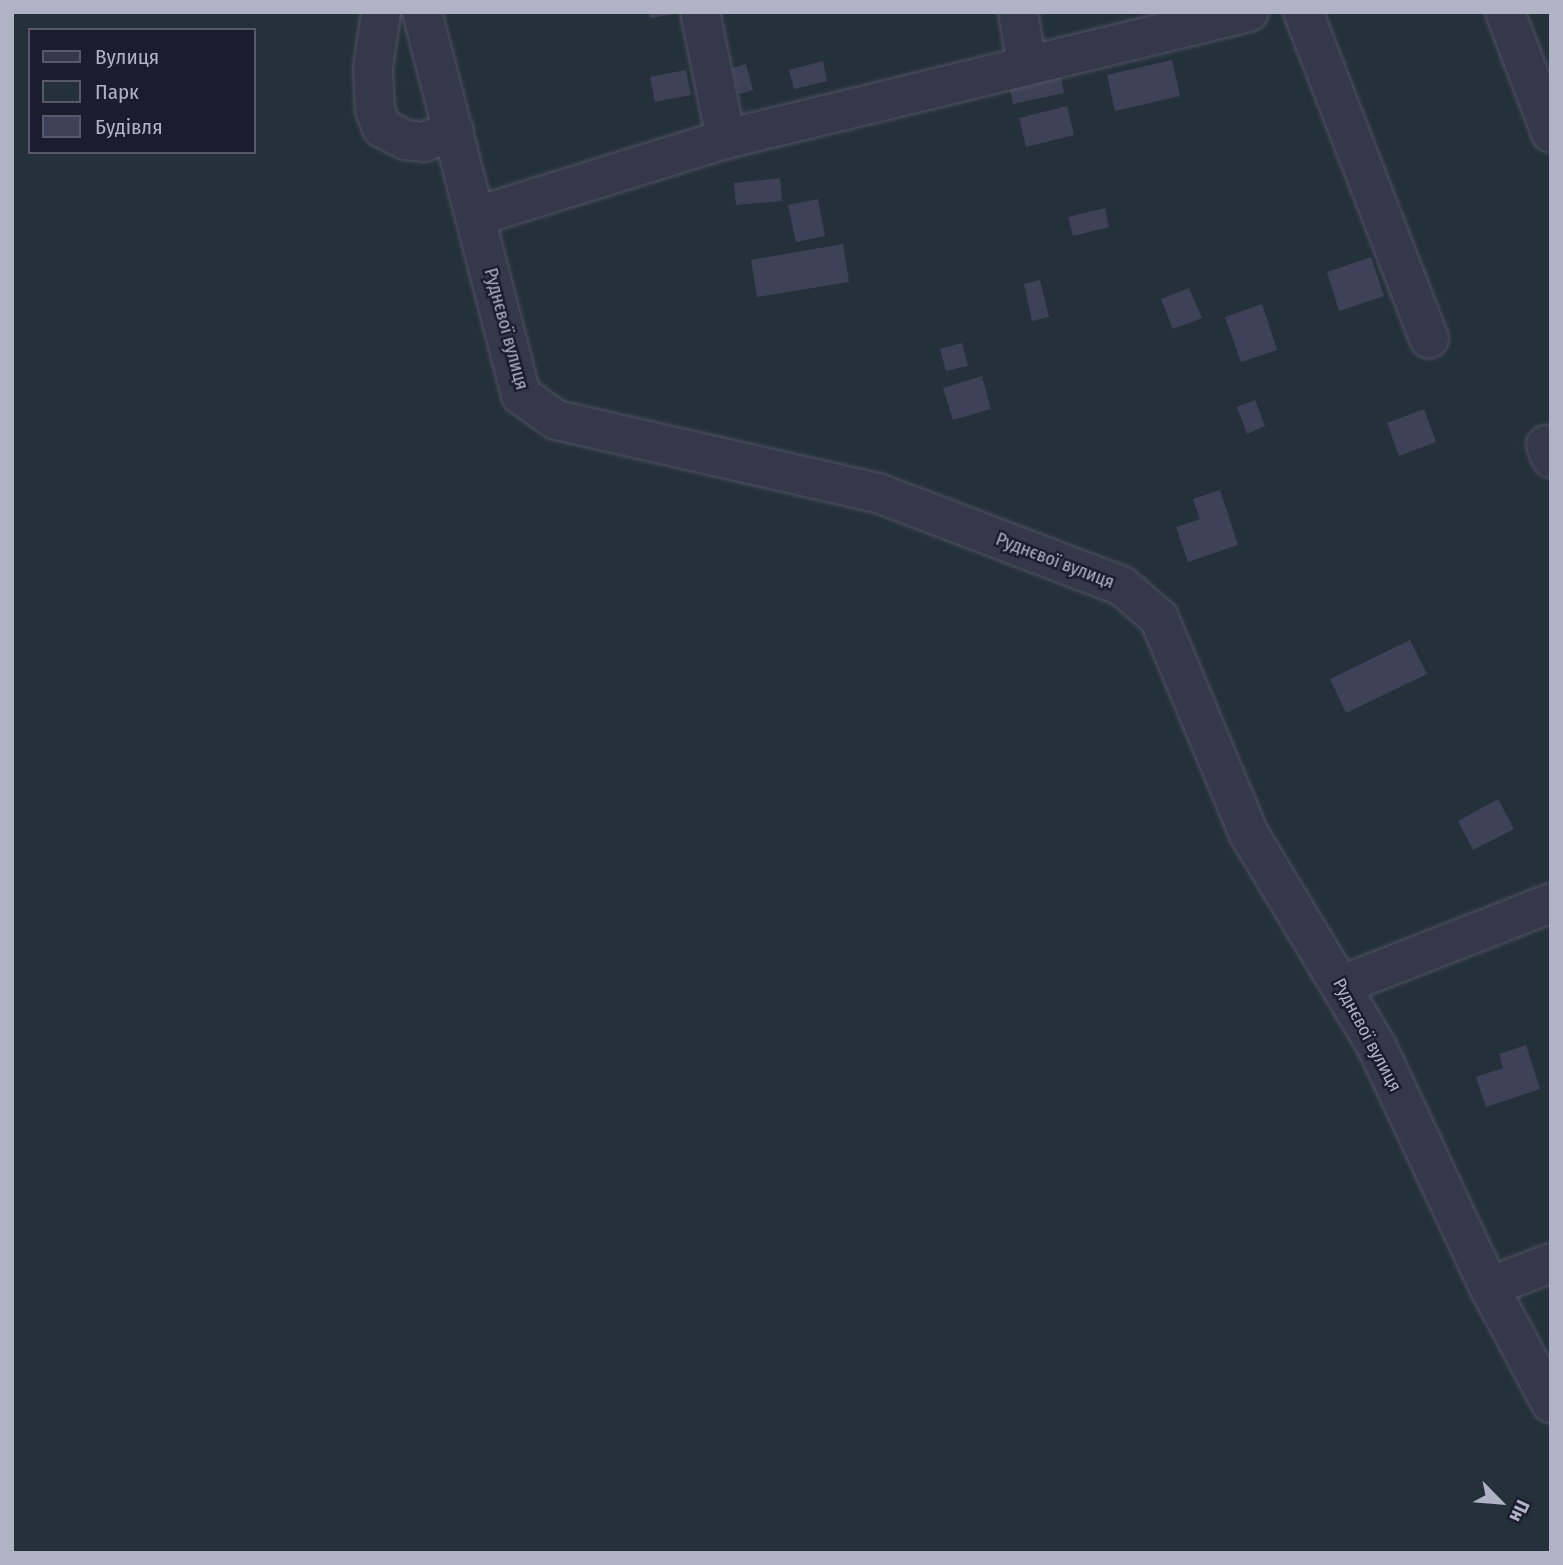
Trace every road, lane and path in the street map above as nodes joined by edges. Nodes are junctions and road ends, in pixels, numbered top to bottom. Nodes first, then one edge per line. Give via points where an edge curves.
1 (381, 12) edge
2 (422, 12) edge
3 (699, 12) edge
4 (1018, 12) edge
5 (1249, 12) edge
6 (1303, 12) edge
7 (1505, 12) edge
8 (1027, 66) junction
9 (454, 130) junction
10 (1551, 133) edge
11 (726, 139) junction
12 (477, 216) junction
13 (1429, 339) dead end
14 (1551, 903) edge
15 (1342, 985) junction
16 (1551, 1263) edge
17 (1489, 1287) junction
18 (1551, 1403) edge

1 - 9 street via 373,68 375,110 382,128 406,140 424,142
2 - 9 street, Руднєвої вулиця
3 - 11 street
4 - 8 street
5 - 8 street
6 - 13 street
7 - 10 street
8 - 11 street
9 - 12 street, Руднєвої вулиця
11 - 12 street
12 - 15 street, Руднєвої вулиця via 521,395 556,420 878,493 1122,586 1159,618 1249,834
14 - 15 street
15 - 17 street, Руднєвої вулиця via 1377,1046
16 - 17 street
17 - 18 street, Руднєвої вулиця

